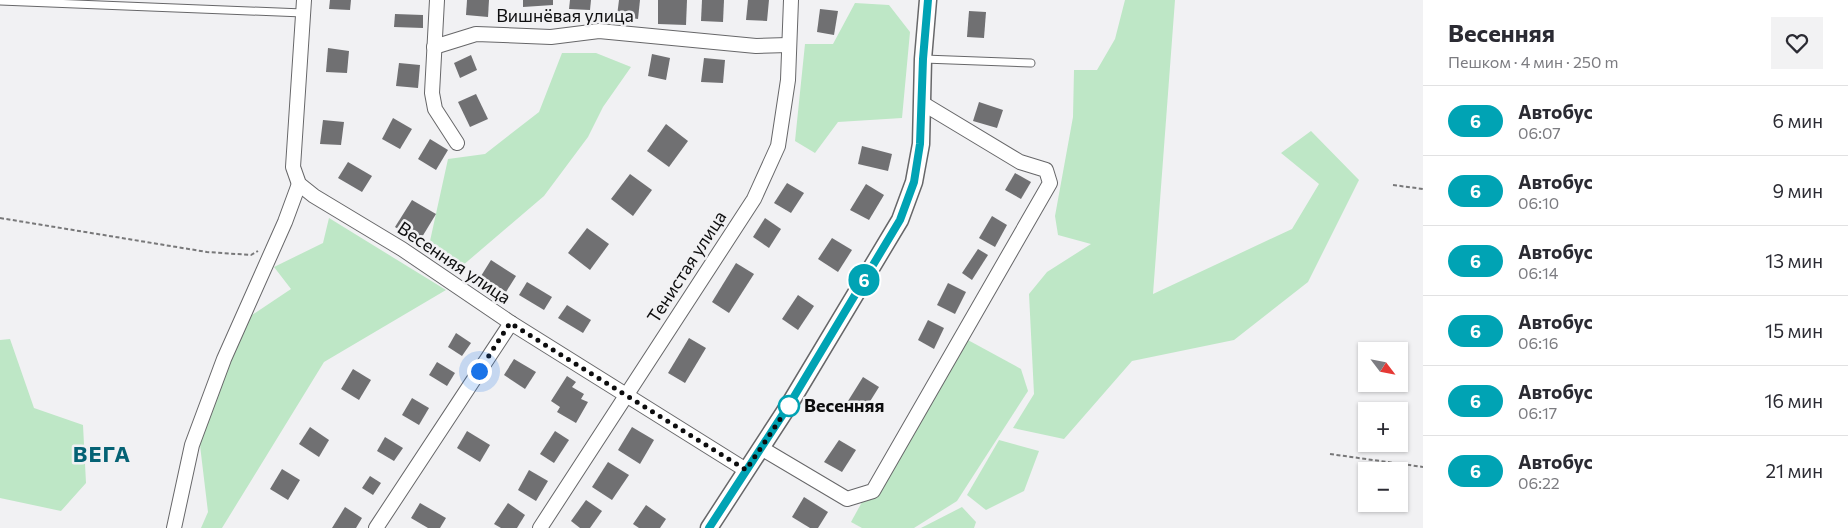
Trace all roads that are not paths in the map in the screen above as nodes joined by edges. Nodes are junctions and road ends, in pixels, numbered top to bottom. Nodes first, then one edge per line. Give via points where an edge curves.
1 (437, 0) edge
2 (791, 0) edge
3 (928, 0) edge
4 (0, 1) edge
5 (303, 7) edge
6 (788, 44) junction
7 (434, 47) junction
8 (923, 59) junction
9 (1031, 63) dead end
10 (922, 103) junction
11 (457, 143) dead end
12 (299, 184) junction
13 (510, 323) junction
14 (626, 395) junction
15 (761, 448) junction
16 (746, 470) junction
17 (174, 528) edge
18 (376, 528) edge
19 (540, 528) edge
20 (709, 528) edge

1 - 7 street
2 - 6 street, Тенистая улица
3 - 8 street
4 - 5 lane
5 - 12 street via 293,167
6 - 7 street, Вишнёвая улица via 756,46 599,31 551,36 476,34
6 - 14 street, Тенистая улица via 788,80 778,146 754,199
7 - 11 street via 432,93 435,109
8 - 9 lane
8 - 10 street
10 - 15 street via 914,182 900,220
10 - 15 street via 1020,162 1046,170 1050,182 873,491 847,499
12 - 13 street, Весенняя улица
12 - 17 street via 224,359 192,445
13 - 14 street, Весенняя улица
13 - 18 street
14 - 16 street, Весенняя улица
14 - 19 street, Тенистая улица
15 - 16 street
16 - 20 street

